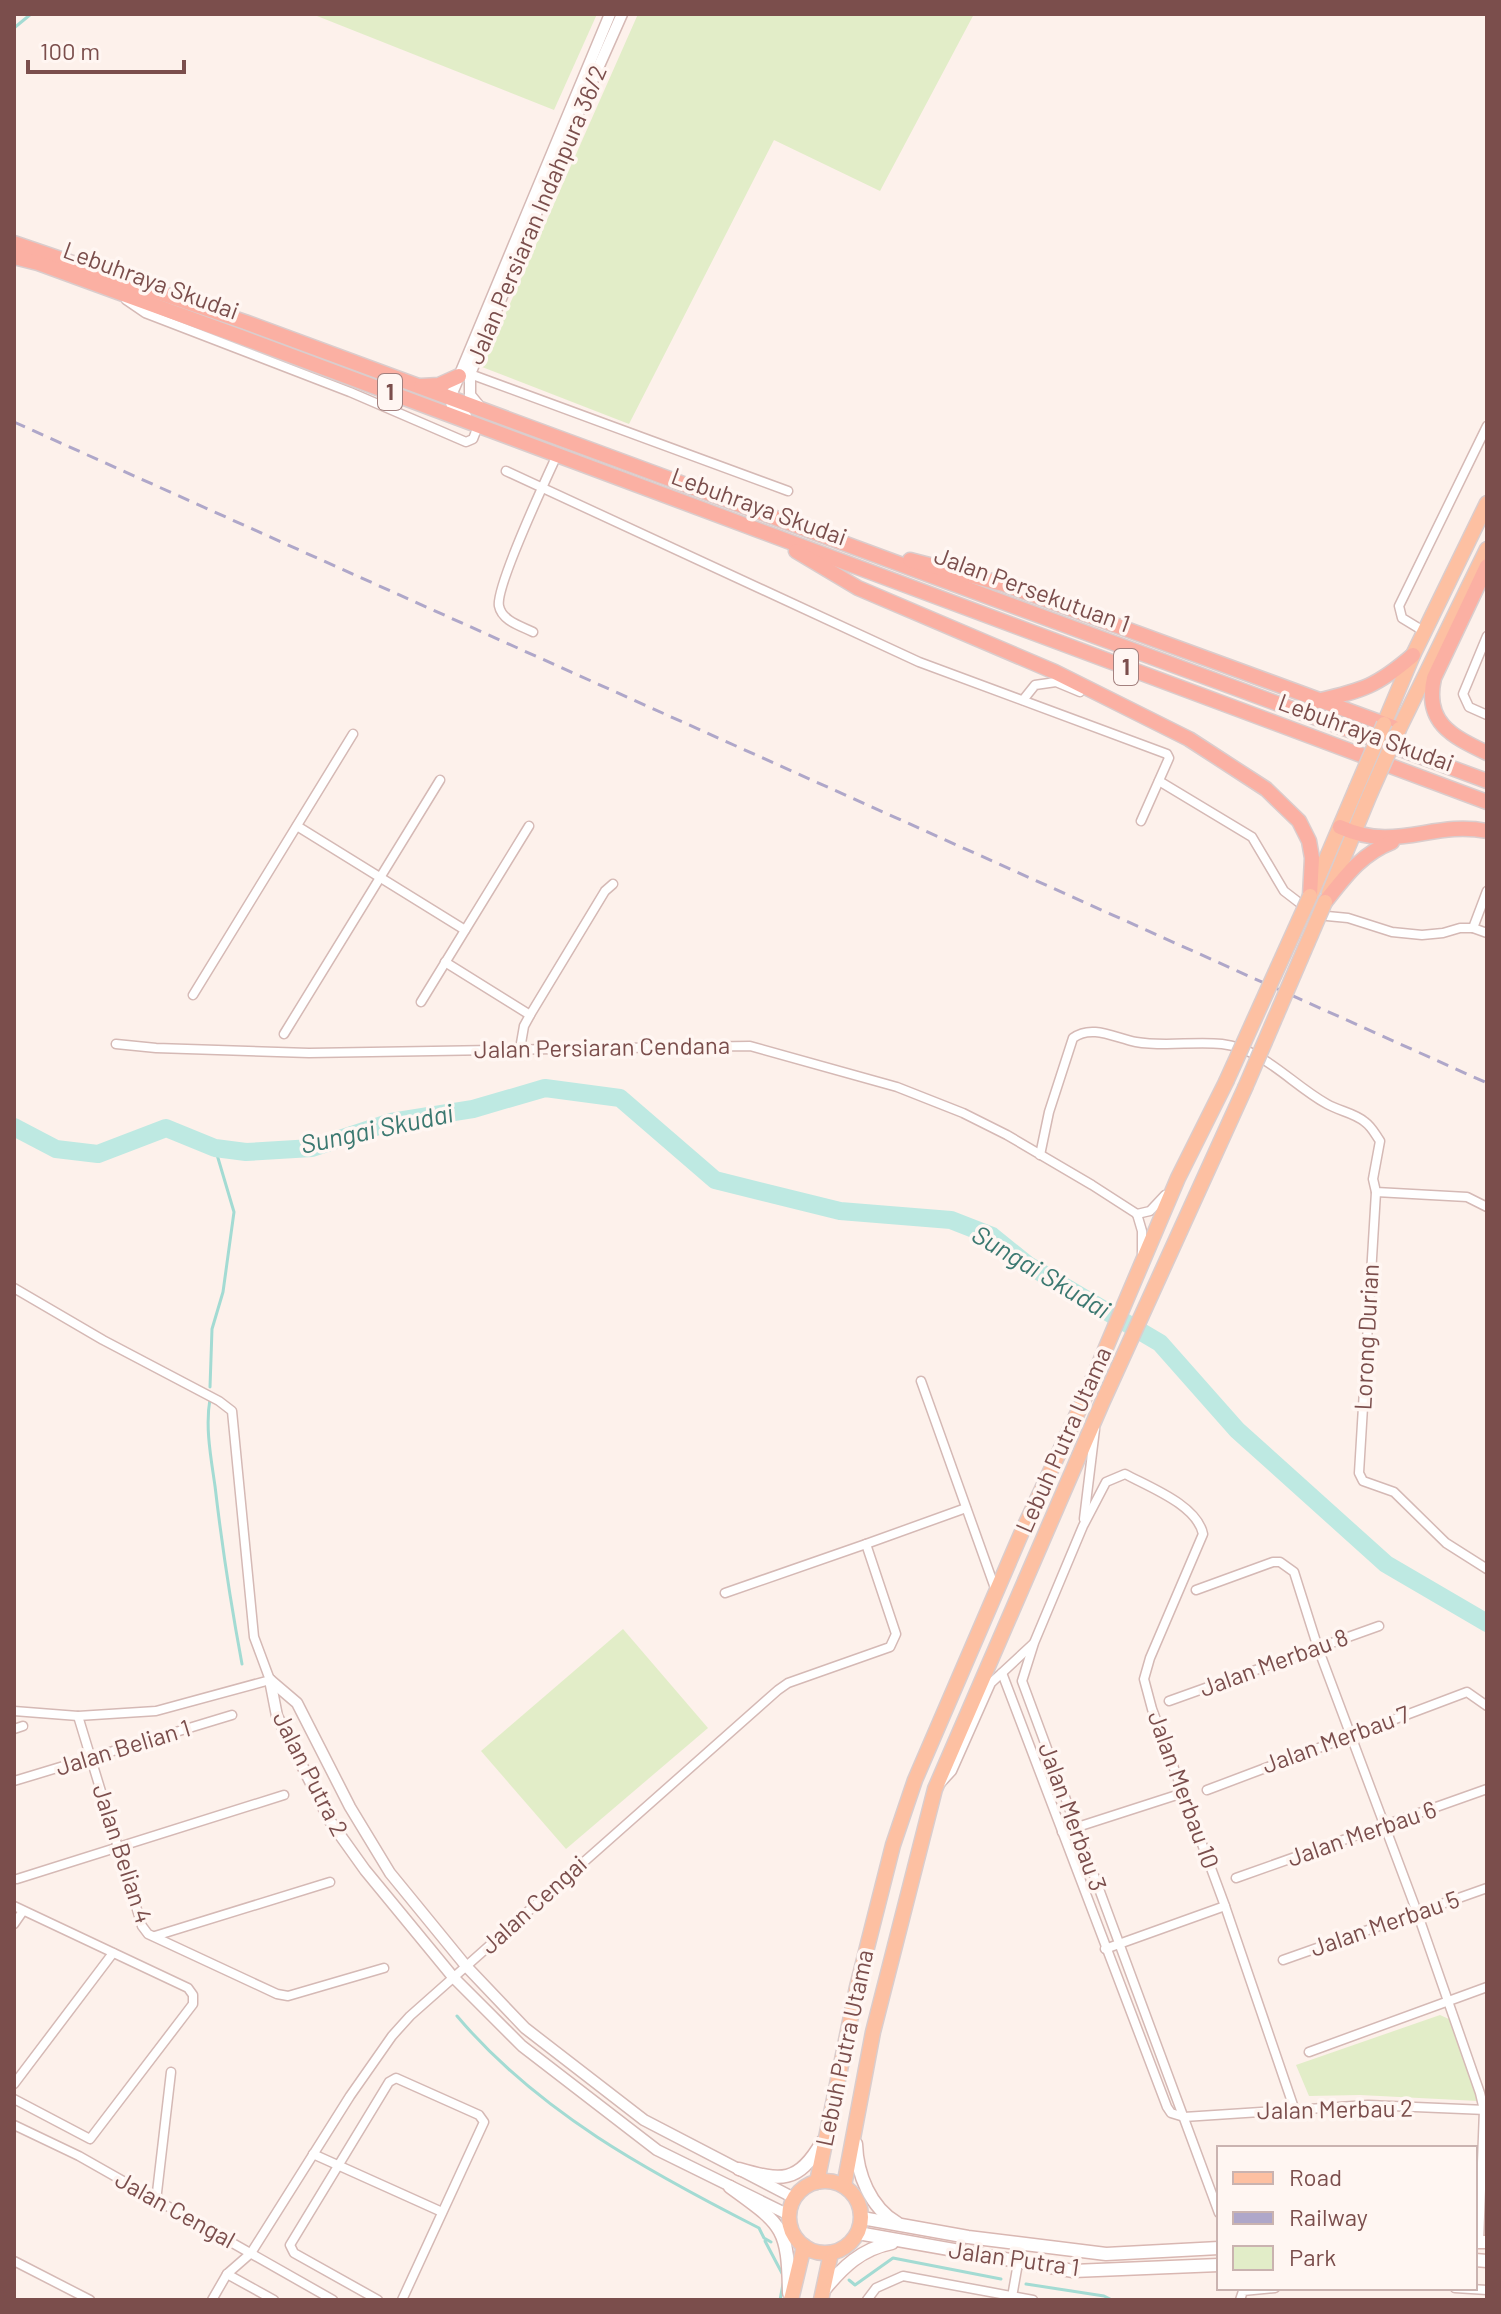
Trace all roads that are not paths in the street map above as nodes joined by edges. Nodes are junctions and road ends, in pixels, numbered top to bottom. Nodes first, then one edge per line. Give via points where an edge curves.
1 (610, 14) edge
2 (622, 14) edge
3 (14, 243) edge
4 (14, 257) edge
5 (110, 289) junction
6 (465, 375) junction
7 (417, 386) junction
8 (450, 398) junction
9 (487, 412) junction
10 (478, 426) junction
11 (1487, 426) edge
12 (500, 433) junction
13 (557, 455) junction
14 (506, 471) dead end
15 (542, 489) junction
16 (788, 491) dead end
17 (1487, 503) edge
18 (765, 532) junction
19 (832, 540) junction
20 (1487, 549) edge
21 (1487, 566) edge
22 (533, 632) dead end
23 (1425, 632) junction
24 (1487, 636) edge
25 (1413, 655) junction
26 (1023, 700) junction
27 (1316, 701) junction
28 (1487, 715) edge
29 (1148, 719) junction
30 (1392, 727) junction
31 (353, 734) dead end
32 (1487, 753) edge
33 (440, 780) dead end
34 (1159, 781) junction
35 (1487, 781) edge
36 (1363, 791) junction
37 (1487, 802) edge
38 (1141, 821) dead end
39 (297, 826) junction
40 (529, 826) dead end
41 (1340, 827) junction
42 (1487, 831) edge
43 (1354, 834) junction
44 (1411, 835) junction
45 (380, 877) junction
46 (613, 884) dead end
47 (1487, 891) edge
48 (1310, 896) junction
49 (1325, 902) junction
50 (1473, 928) junction
51 (465, 930) junction
52 (1487, 933) edge
53 (445, 962) junction
54 (193, 995) dead end
55 (421, 1002) dead end
56 (530, 1015) junction
57 (284, 1034) dead end
58 (116, 1044) dead end
59 (520, 1049) junction
60 (1040, 1155) junction
61 (1178, 1178) junction
62 (1376, 1192) junction
63 (1487, 1207) edge
64 (1137, 1214) junction
65 (1140, 1269) junction
66 (14, 1288) edge
67 (921, 1381) dead end
68 (1099, 1410) junction
69 (1159, 1493) joint
70 (966, 1508) junction
71 (1083, 1526) junction
72 (866, 1544) junction
73 (1487, 1569) edge
74 (1196, 1590) dead end
75 (996, 1592) junction
76 (725, 1593) dead end
77 (1379, 1626) dead end
78 (1034, 1643) junction
79 (1318, 1648) junction
80 (1002, 1673) junction
81 (270, 1680) junction
82 (1169, 1701) dead end
83 (1487, 1706) edge
84 (14, 1711) edge
85 (232, 1715) dead end
86 (78, 1716) junction
87 (1350, 1735) junction
88 (91, 1758) junction
89 (14, 1781) edge
90 (935, 1789) junction
91 (1487, 1789) edge
92 (1207, 1790) dead end
93 (1183, 1793) junction
94 (284, 1795) dead end
95 (1384, 1826) junction
96 (1075, 1827) junction
97 (1062, 1832) junction
98 (119, 1849) junction
99 (1236, 1878) dead end
100 (17, 1879) dead end
101 (330, 1882) dead end
102 (1487, 1888) edge
103 (14, 1906) edge
104 (1225, 1906) junction
105 (23, 1911) junction
106 (1417, 1912) junction
107 (14, 1924) edge
108 (154, 1936) junction
109 (1119, 1944) junction
110 (1105, 1949) junction
111 (113, 1953) junction
112 (1283, 1960) dead end
113 (466, 1966) junction
114 (384, 1968) dead end
115 (453, 1977) junction
116 (1487, 1987) edge
117 (1448, 2001) junction
118 (1309, 2052) dead end
119 (171, 2072) dead end
120 (14, 2084) edge
121 (14, 2099) edge
122 (1294, 2108) junction
123 (1485, 2110) edge
124 (1184, 2117) junction
125 (857, 2118) junction
126 (14, 2125) edge
127 (826, 2135) junction
128 (313, 2154) junction
129 (338, 2165) junction
130 (739, 2169) junction
131 (817, 2182) junction
132 (844, 2186) junction
133 (730, 2187) junction
134 (794, 2198) junction
135 (156, 2201) junction
136 (1217, 2208) edge
137 (442, 2212) junction
138 (789, 2215) junction
139 (862, 2218) junction
140 (1481, 2218) edge
141 (903, 2227) junction
142 (858, 2233) junction
143 (899, 2241) junction
144 (1480, 2242) edge
145 (804, 2246) junction
146 (1215, 2246) edge
147 (251, 2253) junction
148 (831, 2253) junction
149 (14, 2261) edge
150 (1018, 2263) junction
151 (1217, 2265) edge
152 (227, 2274) junction
153 (1247, 2290) edge
154 (822, 2296) edge
155 (1012, 2297) junction
156 (90, 2300) edge
157 (212, 2300) edge
158 (274, 2300) edge
159 (333, 2300) edge
160 (378, 2300) edge
161 (402, 2300) edge
162 (790, 2300) edge
163 (867, 2300) edge
164 (1033, 2300) edge
165 (1240, 2300) edge

1 - 6 street, Jalan Persiaran Indahpura 36/2
2 - 6 street, Jalan Persiaran Indahpura 36/2
3 - 7 highway, Lebuhraya Skudai / 1
4 - 5 highway, Lebuhraya Skudai / 1
5 - 10 highway, Lebuhraya Skudai / 1
5 - 10 street via 145,313 466,442
6 - 7 highway
6 - 8 street, Jalan Persiaran Indahpura 36/2
6 - 9 street, Jalan Persiaran Indahpura 36/2 via 470,395
6 - 16 street
7 - 8 highway, Lebuhraya Skudai / 1
8 - 9 highway, Lebuhraya Skudai / 1
8 - 12 street via 457,411
9 - 19 highway, Lebuhraya Skudai / 1
10 - 12 highway, Lebuhraya Skudai / 1
11 - 23 street via 1400,601 1402,618
12 - 13 highway, Lebuhraya Skudai / 1
13 - 15 street
13 - 18 highway, Lebuhraya Skudai / 1
14 - 15 street
15 - 22 street via 503,579 498,606 505,618
15 - 26 street via 919,662
17 - 23 main road
18 - 29 highway via 858,588 1055,672
18 - 37 highway, Lebuhraya Skudai / 1
19 - 27 highway via 1003,584
19 - 35 highway, Jalan Persekutuan 1 / 1
20 - 30 main road
21 - 32 highway via 1431,691 1437,720 1461,741
23 - 25 main road
24 - 28 street via 1463,694 1469,707
25 - 27 highway via 1365,690
25 - 30 main road
26 - 29 street via 1035,685 1056,682
26 - 34 street via 1167,754
27 - 30 highway
29 - 48 highway via 1189,739 1287,806 1309,841
30 - 36 main road, Lebuh Putra Utama, bridge
31 - 39 street
33 - 45 street
34 - 38 street
34 - 50 street via 1252,837 1284,891 1310,911 1392,932 1422,935
36 - 41 main road, Lebuh Putra Utama
36 - 43 main road, Lebuh Putra Utama
39 - 45 street
39 - 54 street
40 - 51 street
41 - 43 highway
41 - 48 main road, Lebuh Putra Utama
42 - 44 highway via 1466,827
43 - 44 highway via 1385,839
43 - 49 main road, Lebuh Putra Utama
44 - 49 highway via 1377,848 1352,867
45 - 51 street
45 - 57 street
46 - 56 street
47 - 50 street
48 - 61 main road, Lebuh Putra Utama, bridge
49 - 68 main road, Lebuh Putra Utama, bridge
50 - 52 street
51 - 53 street
53 - 55 street
53 - 56 street
56 - 59 street
58 - 59 street, Jalan Persiaran Cendana via 309,1053
59 - 60 street, Jalan Persiaran Cendana via 750,1046 897,1087 963,1113
60 - 62 street, Lorong Durian via 1073,1038 1080,1032 1153,1044 1223,1044 1266,1060 1300,1088 1364,1120 1380,1141 1374,1164
60 - 64 street, Jalan Persiaran Cendana
61 - 64 street via 1160,1203
61 - 65 main road, Lebuh Putra Utama
62 - 63 street via 1467,1197
62 - 73 street, Lorong Durian via 1359,1473 1363,1481 1394,1492 1446,1543
64 - 65 street via 1143,1244
65 - 75 main road, Lebuh Putra Utama
66 - 81 street via 232,1411 254,1637
67 - 70 street
68 - 71 street
68 - 90 main road, Lebuh Putra Utama
69 - 71 street, Jalan Merbau 3 via 1118,1475 1106,1482
69 - 93 street, Jalan Merbau 10 via 1192,1512 1203,1534 1144,1679
70 - 72 street
70 - 75 street
71 - 78 street, Jalan Merbau 3
72 - 76 street
72 - 113 street, Jalan Cengai via 896,1634 890,1647 778,1690
74 - 79 street via 1280,1562 1294,1572
75 - 127 main road, Lebuh Putra Utama via 915,1780 893,1845
77 - 79 street, Jalan Merbau 8
78 - 80 street
78 - 96 street, Jalan Merbau 3 via 1022,1681
79 - 82 street, Jalan Merbau 8
79 - 87 street
80 - 90 street via 991,1683 952,1771
80 - 97 street
81 - 86 street via 156,1711
81 - 113 street, Jalan Putra 2 via 297,1703 390,1873
81 - 115 street, Jalan Putra 2 via 277,1716 330,1821
83 - 87 street, Jalan Merbau 7 via 1467,1692
84 - 86 street
85 - 88 street, Jalan Belian 1
86 - 88 street, Jalan Belian 4
87 - 92 street, Jalan Merbau 7
87 - 95 street
88 - 89 street, Jalan Belian 1
88 - 98 street, Jalan Belian 4
90 - 125 main road, Lebuh Putra Utama via 873,2032
91 - 95 street, Jalan Merbau 6
93 - 96 street
93 - 104 street, Jalan Merbau 10
94 - 98 street
95 - 99 street, Jalan Merbau 6
95 - 106 street
96 - 97 street
96 - 109 street, Jalan Merbau 3
97 - 110 street
98 - 100 street
98 - 108 street, Jalan Belian 4 via 142,1926
101 - 108 street
102 - 106 street, Jalan Merbau 5
103 - 105 street
104 - 109 street
104 - 122 street, Jalan Merbau 10
105 - 107 street
105 - 111 street
106 - 112 street, Jalan Merbau 5
106 - 117 street
108 - 114 street, Jalan Belian 4 via 288,1996
109 - 110 street
109 - 124 street, Jalan Merbau 3
110 - 124 street via 1167,2107
111 - 120 street
111 - 121 street via 188,1988 193,1995 190,2011 92,2137
113 - 115 street, Jalan Cengai
113 - 130 street, Jalan Putra 2 via 525,2028 644,2120
115 - 128 street, Jalan Cengai via 392,2036
115 - 133 street, Jalan Putra 2 via 522,2046 657,2150
116 - 117 street
117 - 118 street
117 - 123 street
119 - 135 street
122 - 123 street, Jalan Merbau 2
122 - 124 street, Jalan Merbau 2
123 - 140 street
124 - 136 street, Jalan Merbau 3
125 - 132 main road, Lebuh Putra Utama
125 - 141 main road via 857,2161 868,2191 876,2206
126 - 135 street, Jalan Cengal
127 - 130 main road via 813,2159 793,2175 770,2178
127 - 131 main road, Lebuh Putra Utama
128 - 129 street
128 - 147 street, Jalan Cengai
129 - 137 street
129 - 137 street via 393,2078 479,2115 483,2125
129 - 160 street via 290,2249
130 - 134 street, Jalan Putra 2
131 - 132 main road
131 - 134 main road
132 - 139 main road via 857,2199
133 - 138 street, Jalan Putra 2
133 - 162 main road via 780,2228 788,2255
134 - 138 main road
135 - 147 street, Jalan Cengal
137 - 161 street
138 - 145 main road via 792,2233
139 - 141 main road, Jalan Putra 1
139 - 142 main road
140 - 144 street
141 - 146 main road, Jalan Putra 1 via 1106,2254
142 - 143 main road, Jalan Putra 1
142 - 148 main road
143 - 150 main road, Jalan Putra 1
143 - 154 main road via 853,2259
145 - 148 main road
145 - 162 main road
147 - 152 street, Jalan Cengai
147 - 159 street, Jalan Cengal
148 - 154 main road
149 - 156 street
150 - 151 main road, Jalan Putra 1 via 1073,2271
150 - 155 street
152 - 157 street, Jalan Cengai
152 - 158 street
153 - 165 street
155 - 163 street via 903,2276 876,2288
155 - 164 street

